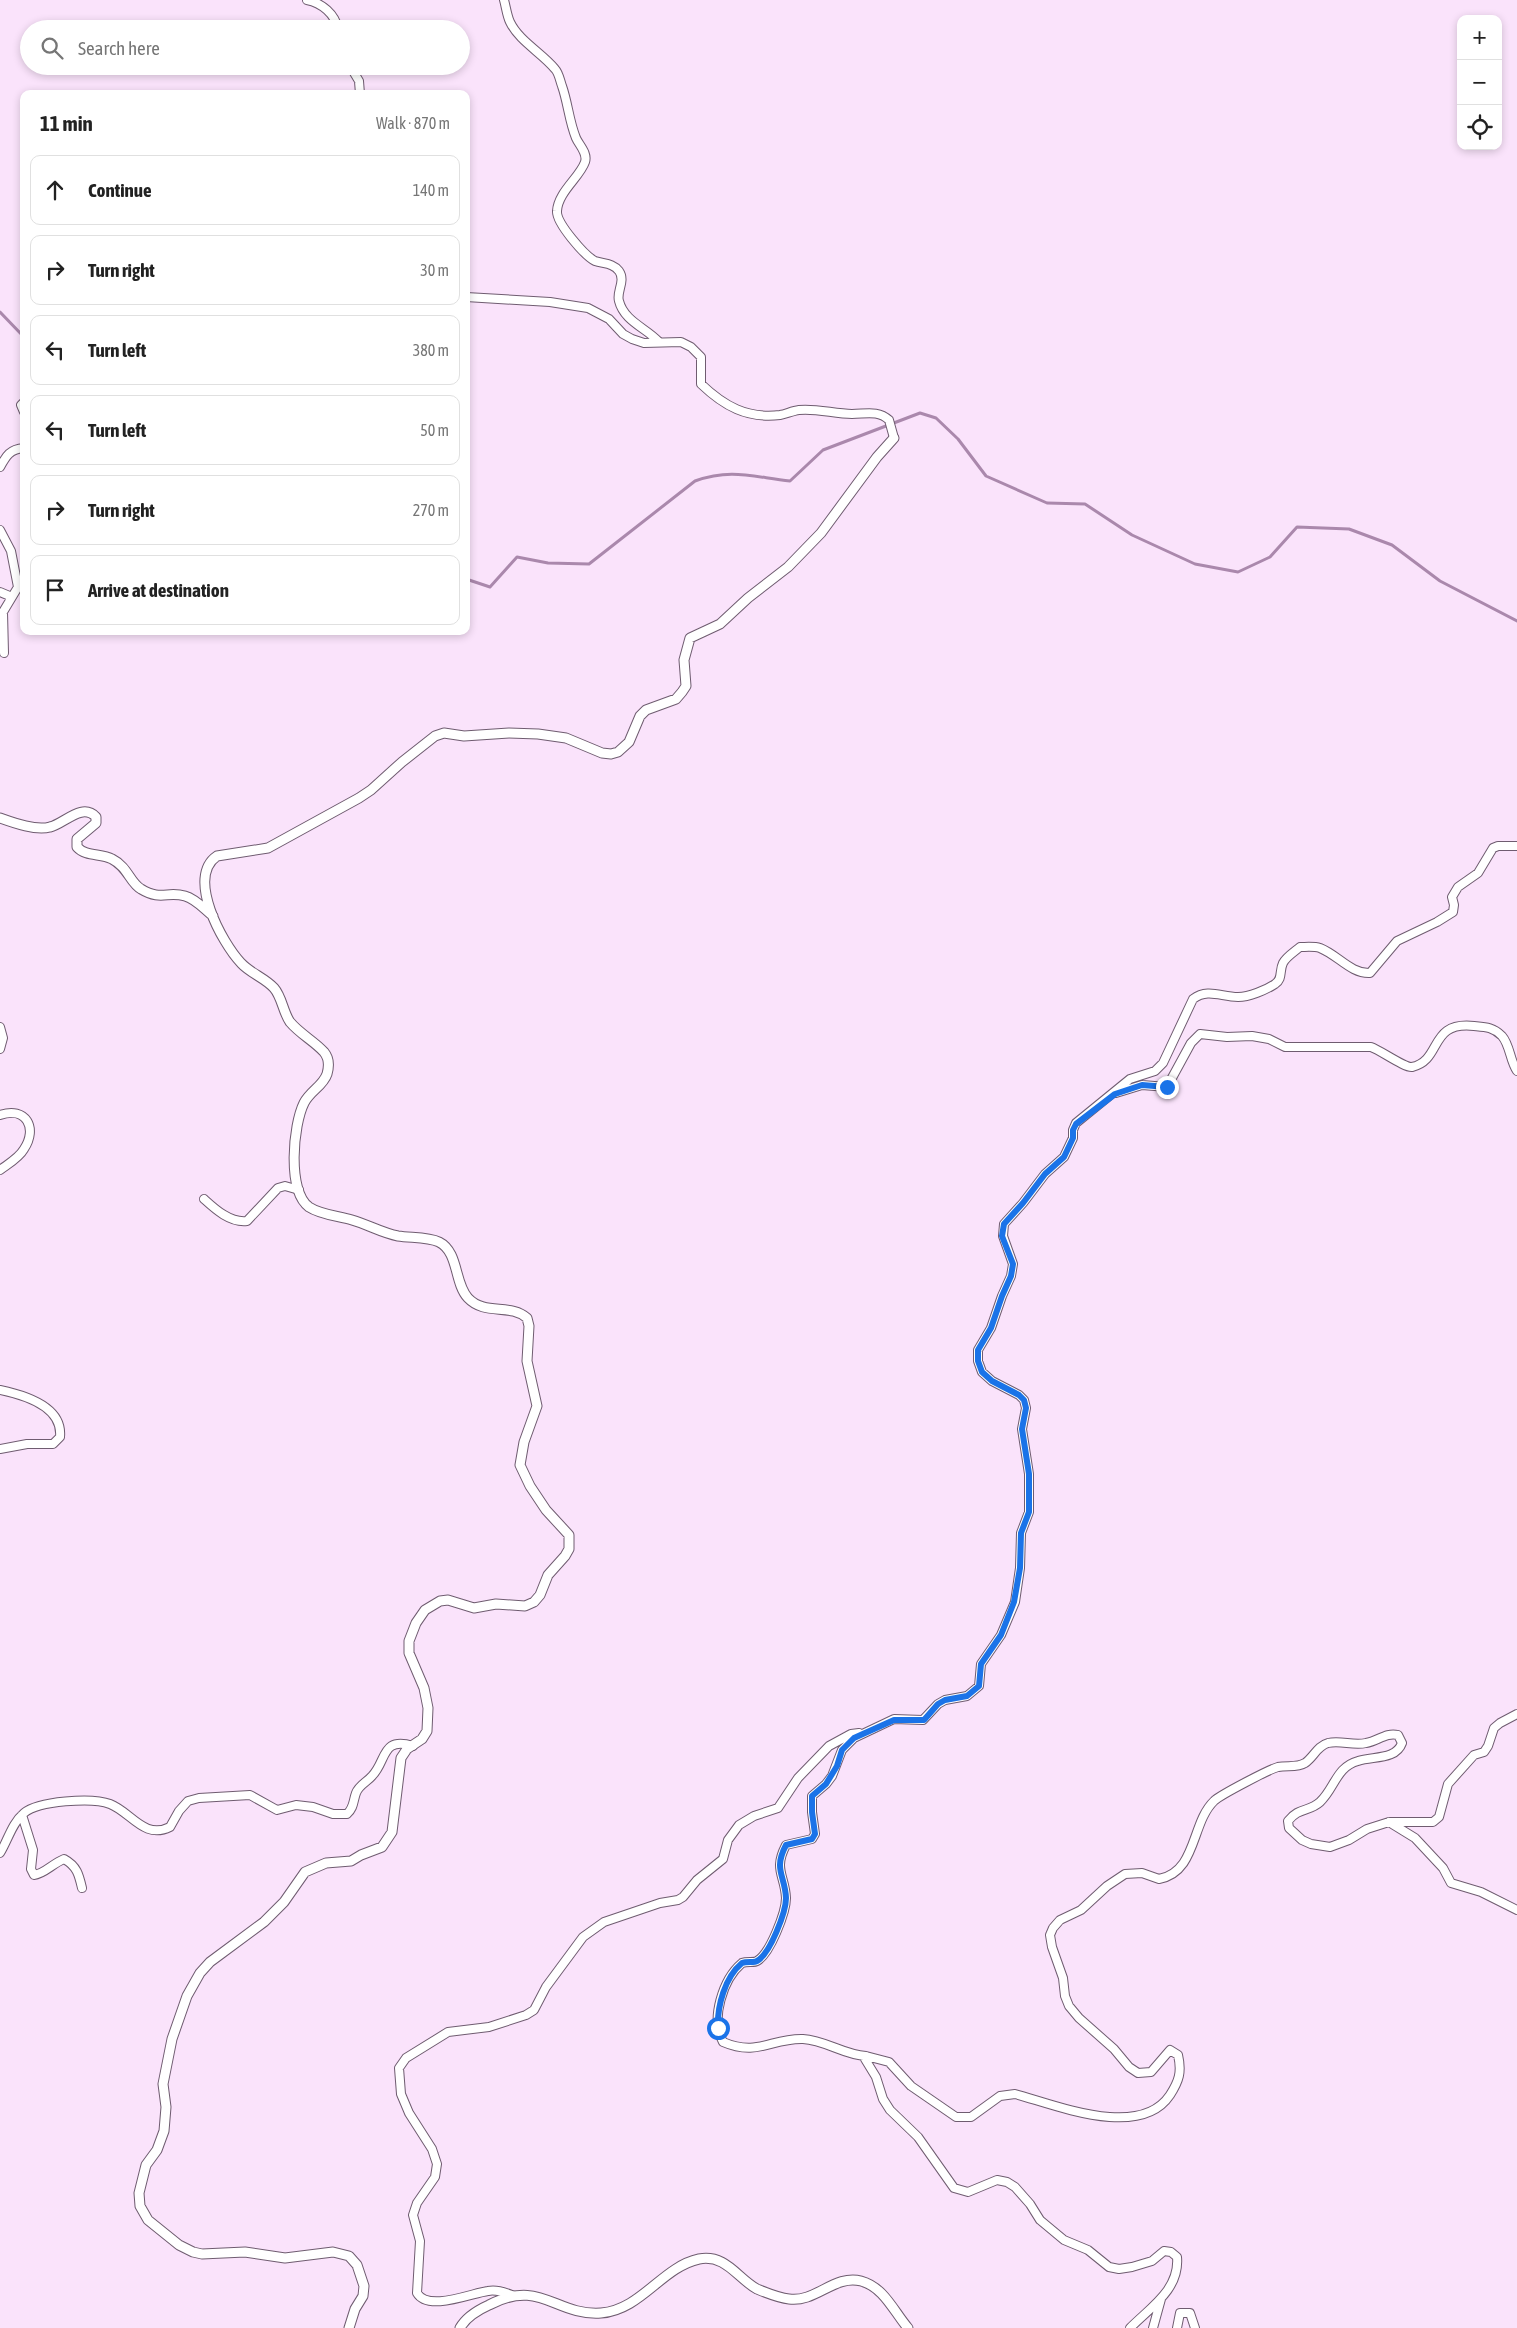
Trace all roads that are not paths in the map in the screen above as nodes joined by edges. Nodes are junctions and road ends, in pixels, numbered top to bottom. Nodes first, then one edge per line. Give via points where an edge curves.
1 (307, 0) edge
2 (504, 0) edge
3 (336, 20) edge
4 (355, 75) edge
5 (360, 90) edge
6 (470, 297) edge
7 (658, 341) junction
8 (894, 438) joint
9 (20, 448) edge
10 (0, 467) edge
11 (0, 530) edge
12 (0, 592) edge
13 (12, 597) junction
14 (4, 653) dead end
15 (0, 818) edge
16 (1517, 846) edge
17 (213, 916) junction
18 (0, 1027) edge
19 (0, 1049) edge
20 (1517, 1071) edge
21 (1115, 1094) junction
22 (0, 1115) edge
23 (0, 1170) edge
24 (300, 1190) junction
25 (204, 1199) dead end
26 (0, 1390) edge
27 (0, 1449) edge
28 (1517, 1714) edge
29 (863, 1733) junction
30 (413, 1746) junction
31 (22, 1814) junction
32 (1389, 1822) junction
33 (0, 1853) edge
34 (82, 1888) dead end
35 (1517, 1910) edge
36 (866, 2056) junction
37 (515, 2296) junction
38 (1162, 2297) junction
39 (349, 2328) edge
40 (460, 2328) edge
41 (908, 2328) edge
42 (1130, 2328) edge
43 (1153, 2328) edge
44 (1176, 2328) edge
45 (1195, 2328) edge

1 - 3 street via 316,2
2 - 7 street via 510,22 517,32 556,70 570,122 585,153 583,166 560,202 557,211 559,221 584,254 619,271 622,279 618,301 637,326
4 - 5 street
6 - 7 street via 550,302 588,308 609,319 632,339
7 - 8 street via 681,342 691,347 701,358 701,384 720,402 736,410 770,416 799,410 877,413 888,420
8 - 17 street via 821,534 788,567 720,624 690,638 684,660 686,686 676,699 646,710 628,742 618,752 602,753 566,738 538,734 464,736 444,733 435,736 371,790 282,842 211,860 204,878
9 - 10 street via 8,454
11 - 13 street via 11,550 17,572 18,587
12 - 13 street
13 - 14 street via 4,612
15 - 17 street via 50,828 82,812 92,813 96,823 77,839 77,848 81,852 111,858 129,873 138,888 155,896 187,896
16 - 21 street via 1493,848 1478,873 1458,887 1452,897 1453,912 1397,941 1370,973 1362,974 1319,948 1300,947 1282,964 1280,979 1275,984 1248,996 1199,994 1193,999 1163,1063 1155,1071 1130,1079
17 - 24 street via 230,951 274,988 289,1020 325,1054 329,1065 322,1084 304,1102 293,1144
18 - 19 street via 3,1038
20 - 21 street via 1503,1037 1483,1026 1458,1024 1451,1027 1442,1033 1426,1058 1413,1067 1407,1067 1371,1047 1285,1046 1252,1036 1200,1034 1191,1043 1167,1087 1142,1085
21 - 29 street via 1076,1124 1064,1157 1049,1170 1004,1224 1002,1236 1013,1264 1011,1276 991,1328 978,1350 982,1372 1019,1395 1026,1408 1022,1429 1029,1474 1029,1512 1021,1533 1020,1568 1012,1611 993,1649 981,1664 979,1686 975,1691 945,1700 924,1720 894,1720
22 - 23 street via 20,1114 29,1125 30,1136 23,1152
24 - 25 street via 284,1186 278,1188 247,1221 224,1215
24 - 30 street via 309,1207 322,1212 356,1221 382,1233 440,1243 449,1252 459,1284 473,1303 520,1313 527,1318 529,1326 528,1361 537,1406 524,1442 520,1465 546,1510 569,1535 568,1549 560,1564 548,1574 540,1595 530,1604 474,1608 448,1600 425,1610 409,1641 409,1653 424,1688 428,1723 427,1731
26 - 27 street via 41,1402 61,1430 60,1437 53,1444
28 - 32 street via 1494,1728 1484,1752 1474,1755 1448,1784 1439,1817 1433,1822
29 - 36 street via 846,1744 832,1776 812,1796 815,1834 812,1839 792,1842 784,1848 779,1866 786,1905 773,1941 756,1962 742,1963 730,1977 717,2018 723,2042 736,2046 758,2048 806,2040 845,2053
29 - 37 street via 851,1734 829,1746 798,1778 778,1808 745,1820 732,1833 723,1859 697,1880 683,1897 604,1922 583,1937 546,1987 534,2010 489,2027 448,2032 413,2052 399,2068 401,2094 437,2164 435,2177 417,2202 413,2214 420,2241 417,2294 432,2302 489,2290
30 - 31 street via 395,1744 387,1749 374,1775 357,1791 347,1814 296,1805 277,1810 250,1795 188,1801 170,1827 156,1831 142,1827 122,1810 98,1801 44,1803
30 - 39 street via 401,1758 392,1832 382,1846 351,1862 326,1863 305,1872 284,1902 264,1922 210,1962 191,1986 174,2032 163,2084 164,2131 157,2150 146,2165 139,2193 140,2206 148,2220 193,2252 245,2252 285,2258 333,2252 349,2256 357,2265 364,2286
31 - 33 street
31 - 34 street via 33,1850 31,1869 34,1875 64,1859 78,1872
32 - 35 street via 1415,1838 1443,1868 1451,1883 1481,1892
32 - 36 street via 1367,1828 1330,1847 1310,1844 1289,1828 1288,1821 1295,1812 1319,1802 1348,1765 1393,1753 1402,1743 1398,1735 1393,1734 1364,1744 1339,1742 1320,1746 1305,1763 1269,1770 1216,1799 1204,1816 1186,1860 1168,1875 1159,1879 1142,1873 1125,1874 1053,1928 1050,1935 1052,1947 1063,1978 1065,1996 1079,2018 1138,2073 1151,2072 1170,2050 1178,2056 1180,2079 1168,2099 1152,2112 1113,2117 1087,2114 1007,2093 971,2117 956,2118 911,2086 889,2062
36 - 38 street via 890,2110 918,2137 954,2188 968,2192 997,2180 1007,2182 1030,2204 1040,2220 1064,2240 1088,2250 1109,2267 1132,2267 1152,2261 1164,2251 1171,2252 1177,2257 1178,2270
37 - 40 street via 483,2308
37 - 41 street via 541,2296 573,2309 601,2313 637,2299 684,2265 709,2258 727,2264 756,2288 790,2299 806,2298 835,2284 859,2280 878,2289
38 - 42 street
38 - 43 street
44 - 45 street via 1183,2312 1190,2313

